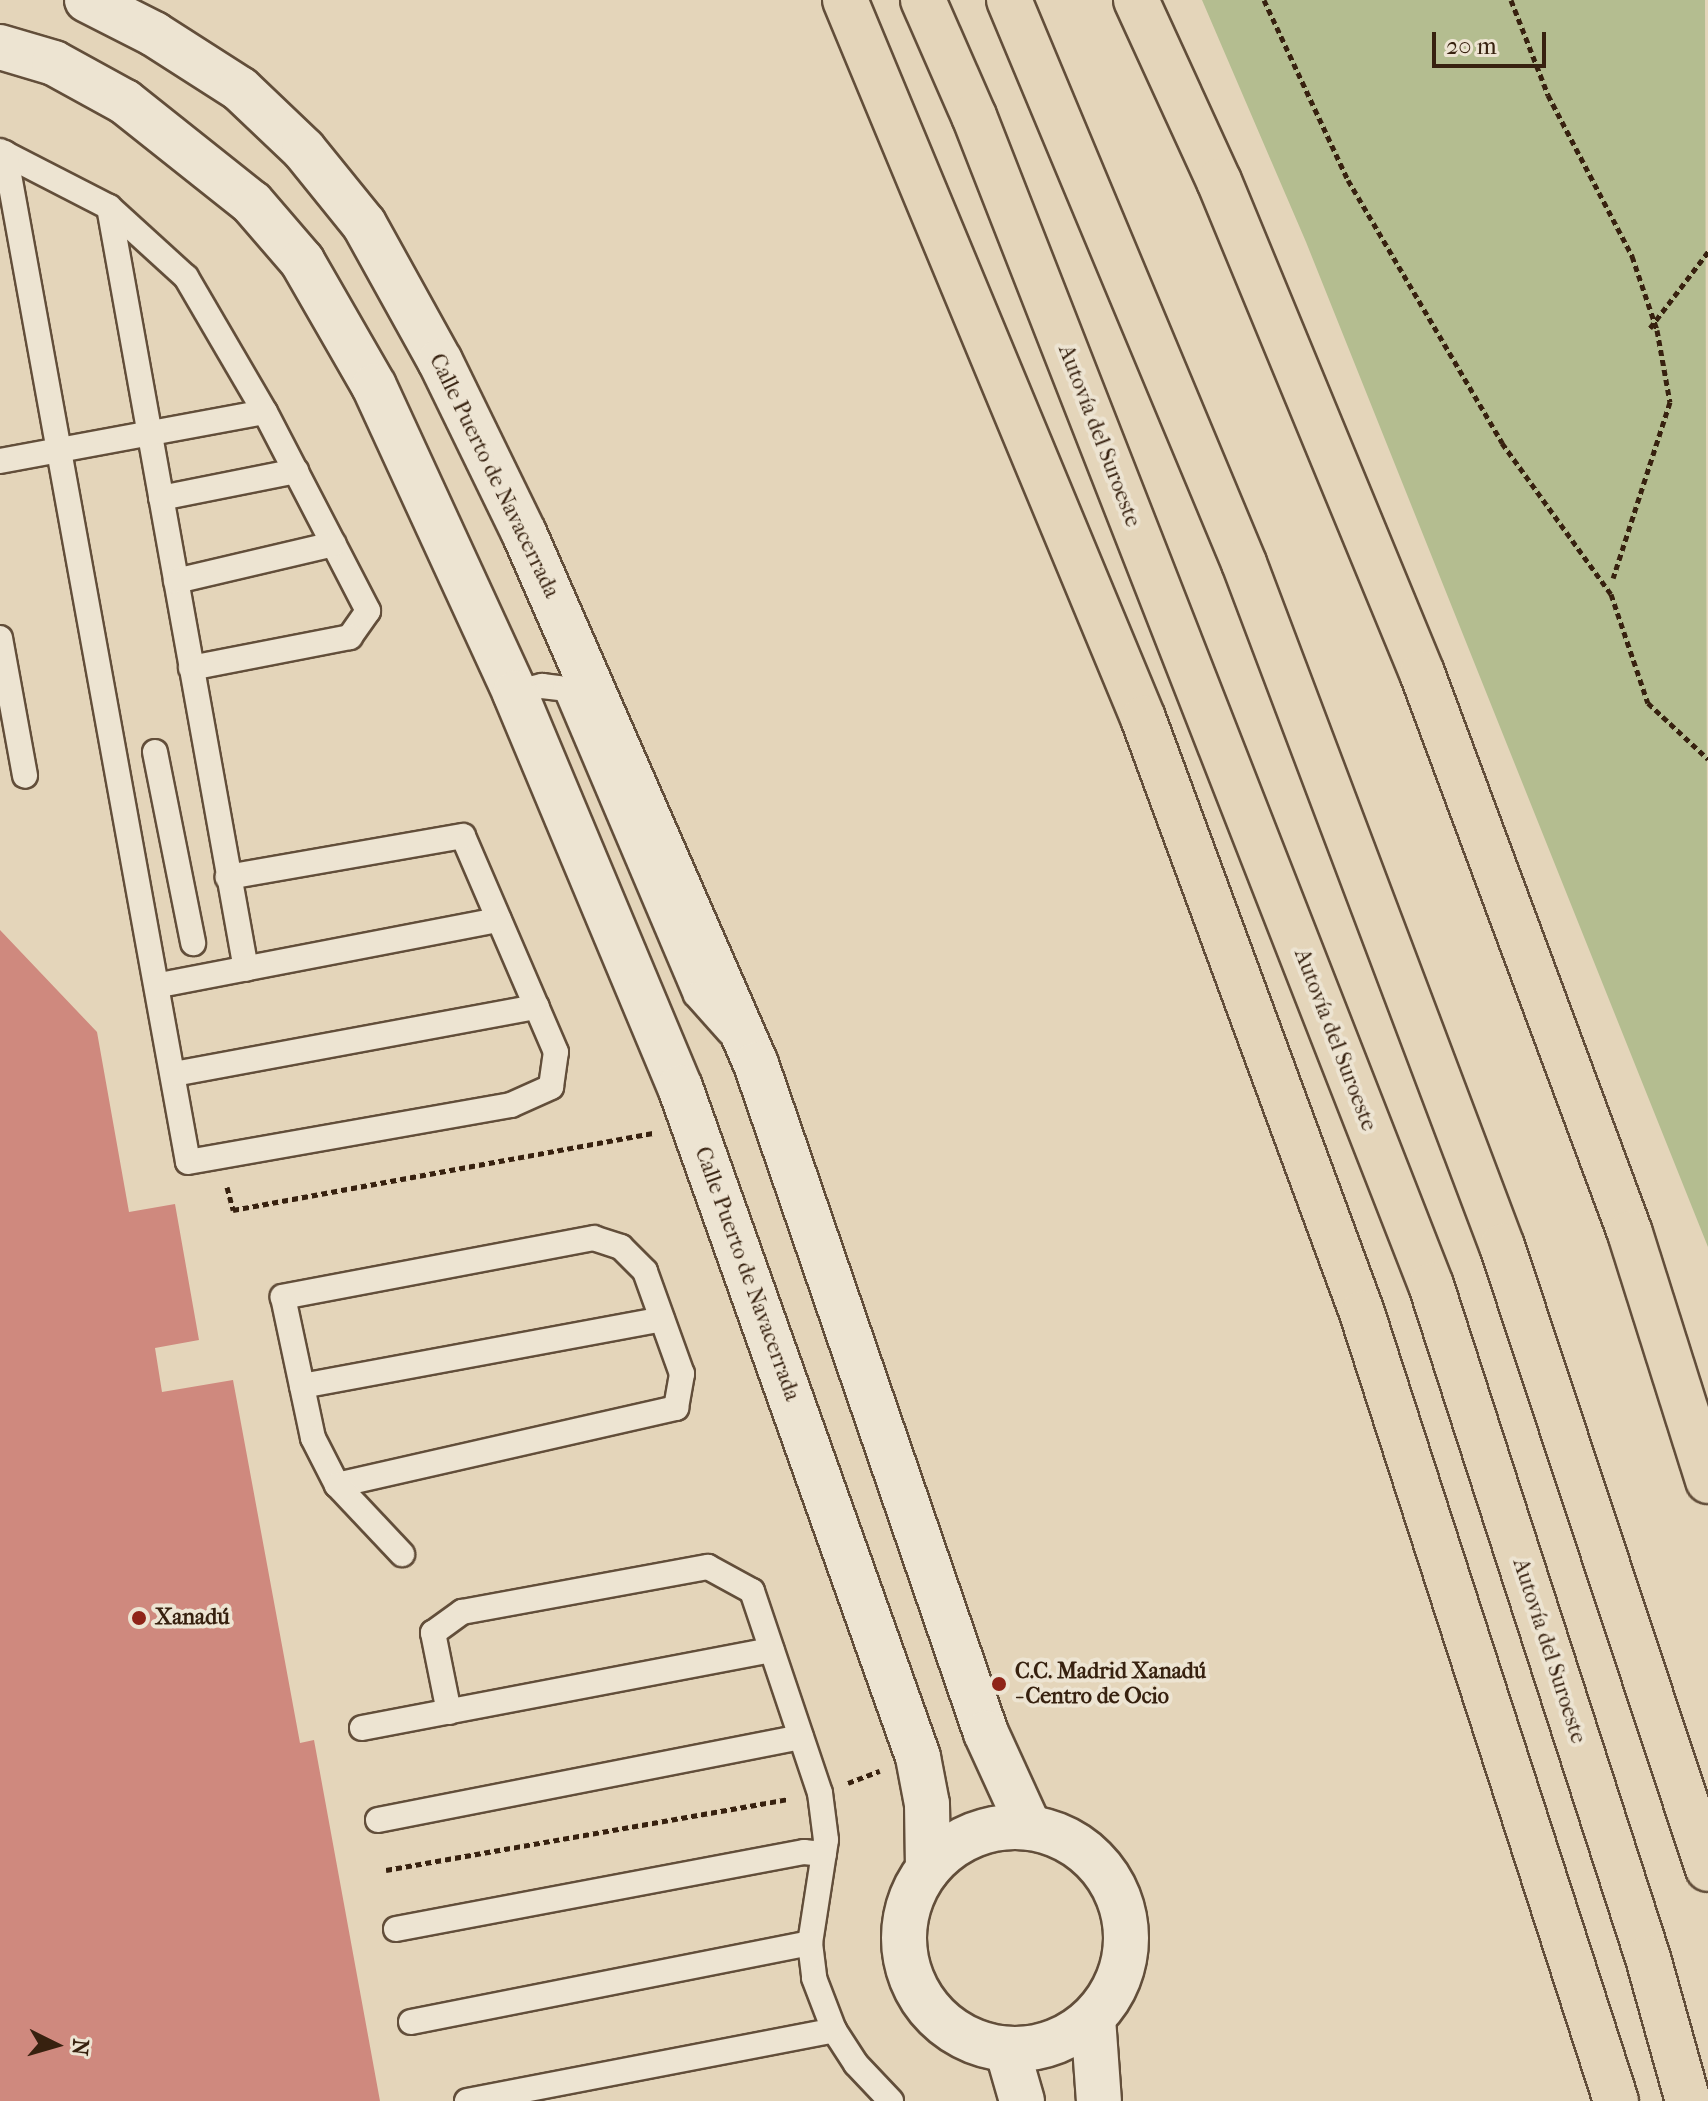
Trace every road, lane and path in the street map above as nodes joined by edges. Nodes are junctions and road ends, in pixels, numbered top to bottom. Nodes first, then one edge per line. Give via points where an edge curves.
1 (87, 0) edge
2 (845, 0) edge
3 (923, 0) edge
4 (1009, 0) edge
5 (1136, 0) edge
6 (1264, 0) edge
7 (1511, 0) edge
8 (0, 47) edge
9 (3, 152) edge
10 (109, 207) junction
11 (1708, 252) edge
12 (1650, 328) dead end
13 (265, 412) junction
14 (150, 433) junction
15 (59, 450) junction
16 (0, 461) edge
17 (296, 471) junction
18 (161, 498) junction
19 (334, 544) junction
20 (1613, 578) dead end
21 (176, 581) junction
22 (0, 638) edge
23 (191, 668) junction
24 (515, 693) junction
25 (155, 752) dead end
26 (1708, 759) edge
27 (25, 776) dead end
28 (228, 877) junction
29 (499, 920) junction
30 (193, 943) dead end
31 (246, 969) junction
32 (160, 985) junction
33 (537, 1007) junction
34 (756, 1064) junction
35 (174, 1074) junction
36 (692, 1123) junction
37 (218, 1157) junction
38 (662, 1319) junction
39 (302, 1386) junction
40 (1708, 1481) edge
41 (337, 1485) junction
42 (402, 1554) dead end
43 (772, 1650) junction
44 (449, 1712) junction
45 (362, 1728) dead end
46 (801, 1737) junction
47 (918, 1757) junction
48 (820, 1793) junction
49 (378, 1820) dead end
50 (1029, 1827) junction
51 (824, 1854) junction
52 (928, 1869) junction
53 (1708, 1869) edge
54 (386, 1870) dead end
55 (396, 1929) dead end
56 (810, 1943) junction
57 (1093, 2018) junction
58 (411, 2022) dead end
59 (834, 2030) junction
60 (1007, 2049) junction
61 (467, 2101) edge
62 (891, 2101) edge
63 (1022, 2101) edge
64 (1099, 2101) edge
65 (1616, 2101) edge
66 (1688, 2101) edge

1 - 34 street, Calle Puerto de Navacerrada via 154,34 240,89 304,150 364,224 440,361 524,533
2 - 65 highway via 1143,718 1351,1283
3 - 66 highway, Autovía del Suroeste via 974,116 1431,1285 1648,1958
4 - 53 highway via 1244,563 1502,1246
5 - 40 highway via 1219,181 1422,673 1630,1233
6 - 26 path via 1348,180 1502,443 1611,594 1648,703
7 - 20 path via 1548,95 1632,256 1657,330 1670,402
8 - 24 street, Calle Puerto de Navacerrada via 54,63 125,102 252,203 302,261 374,386
9 - 10 lane
9 - 15 lane
10 - 13 lane via 186,277
10 - 14 lane
11 - 12 path
13 - 14 lane
13 - 17 lane
14 - 15 lane
14 - 18 lane
15 - 16 lane
15 - 32 lane
17 - 18 lane
17 - 19 lane
18 - 21 lane
19 - 21 lane
19 - 23 lane via 368,611 350,637
21 - 23 lane
22 - 27 lane
23 - 28 lane
24 - 34 lane, Calle Puerto de Navacerrada via 542,686 566,689 696,995
24 - 36 street, Calle Puerto de Navacerrada
25 - 30 lane
28 - 29 lane via 463,836
28 - 31 lane
29 - 31 lane
29 - 33 lane
31 - 32 lane
32 - 35 lane
33 - 35 lane
33 - 37 lane via 556,1052 551,1087 511,1105
34 - 50 street, Calle Puerto de Navacerrada via 986,1733
35 - 37 lane via 188,1162
36 - 37 path via 636,1138 233,1210
36 - 47 street, Calle Puerto de Navacerrada
38 - 39 lane
38 - 39 lane via 645,1271 621,1247 594,1238 283,1297
38 - 41 lane via 682,1374 676,1408
39 - 41 lane via 313,1438
41 - 42 lane
43 - 44 lane
43 - 44 lane via 752,1591 708,1567 462,1612 433,1633
43 - 46 lane
44 - 45 lane
46 - 48 lane
46 - 49 lane
47 - 48 path
47 - 52 street, Calle Puerto de Navacerrada via 927,1804
48 - 51 lane
48 - 54 path
50 - 52 street via 973,1834
50 - 57 street via 1064,1837 1093,1858 1114,1886 1125,1920 1125,1955 1114,1989
51 - 55 lane via 804,1852
51 - 56 lane
52 - 60 street via 911,1898 904,1932 908,1966 921,1998 944,2024 973,2042
56 - 58 lane
56 - 59 lane via 814,1978
57 - 60 street via 1067,2037 1038,2047
57 - 64 street
59 - 61 lane
59 - 62 lane via 856,2064
60 - 63 street

